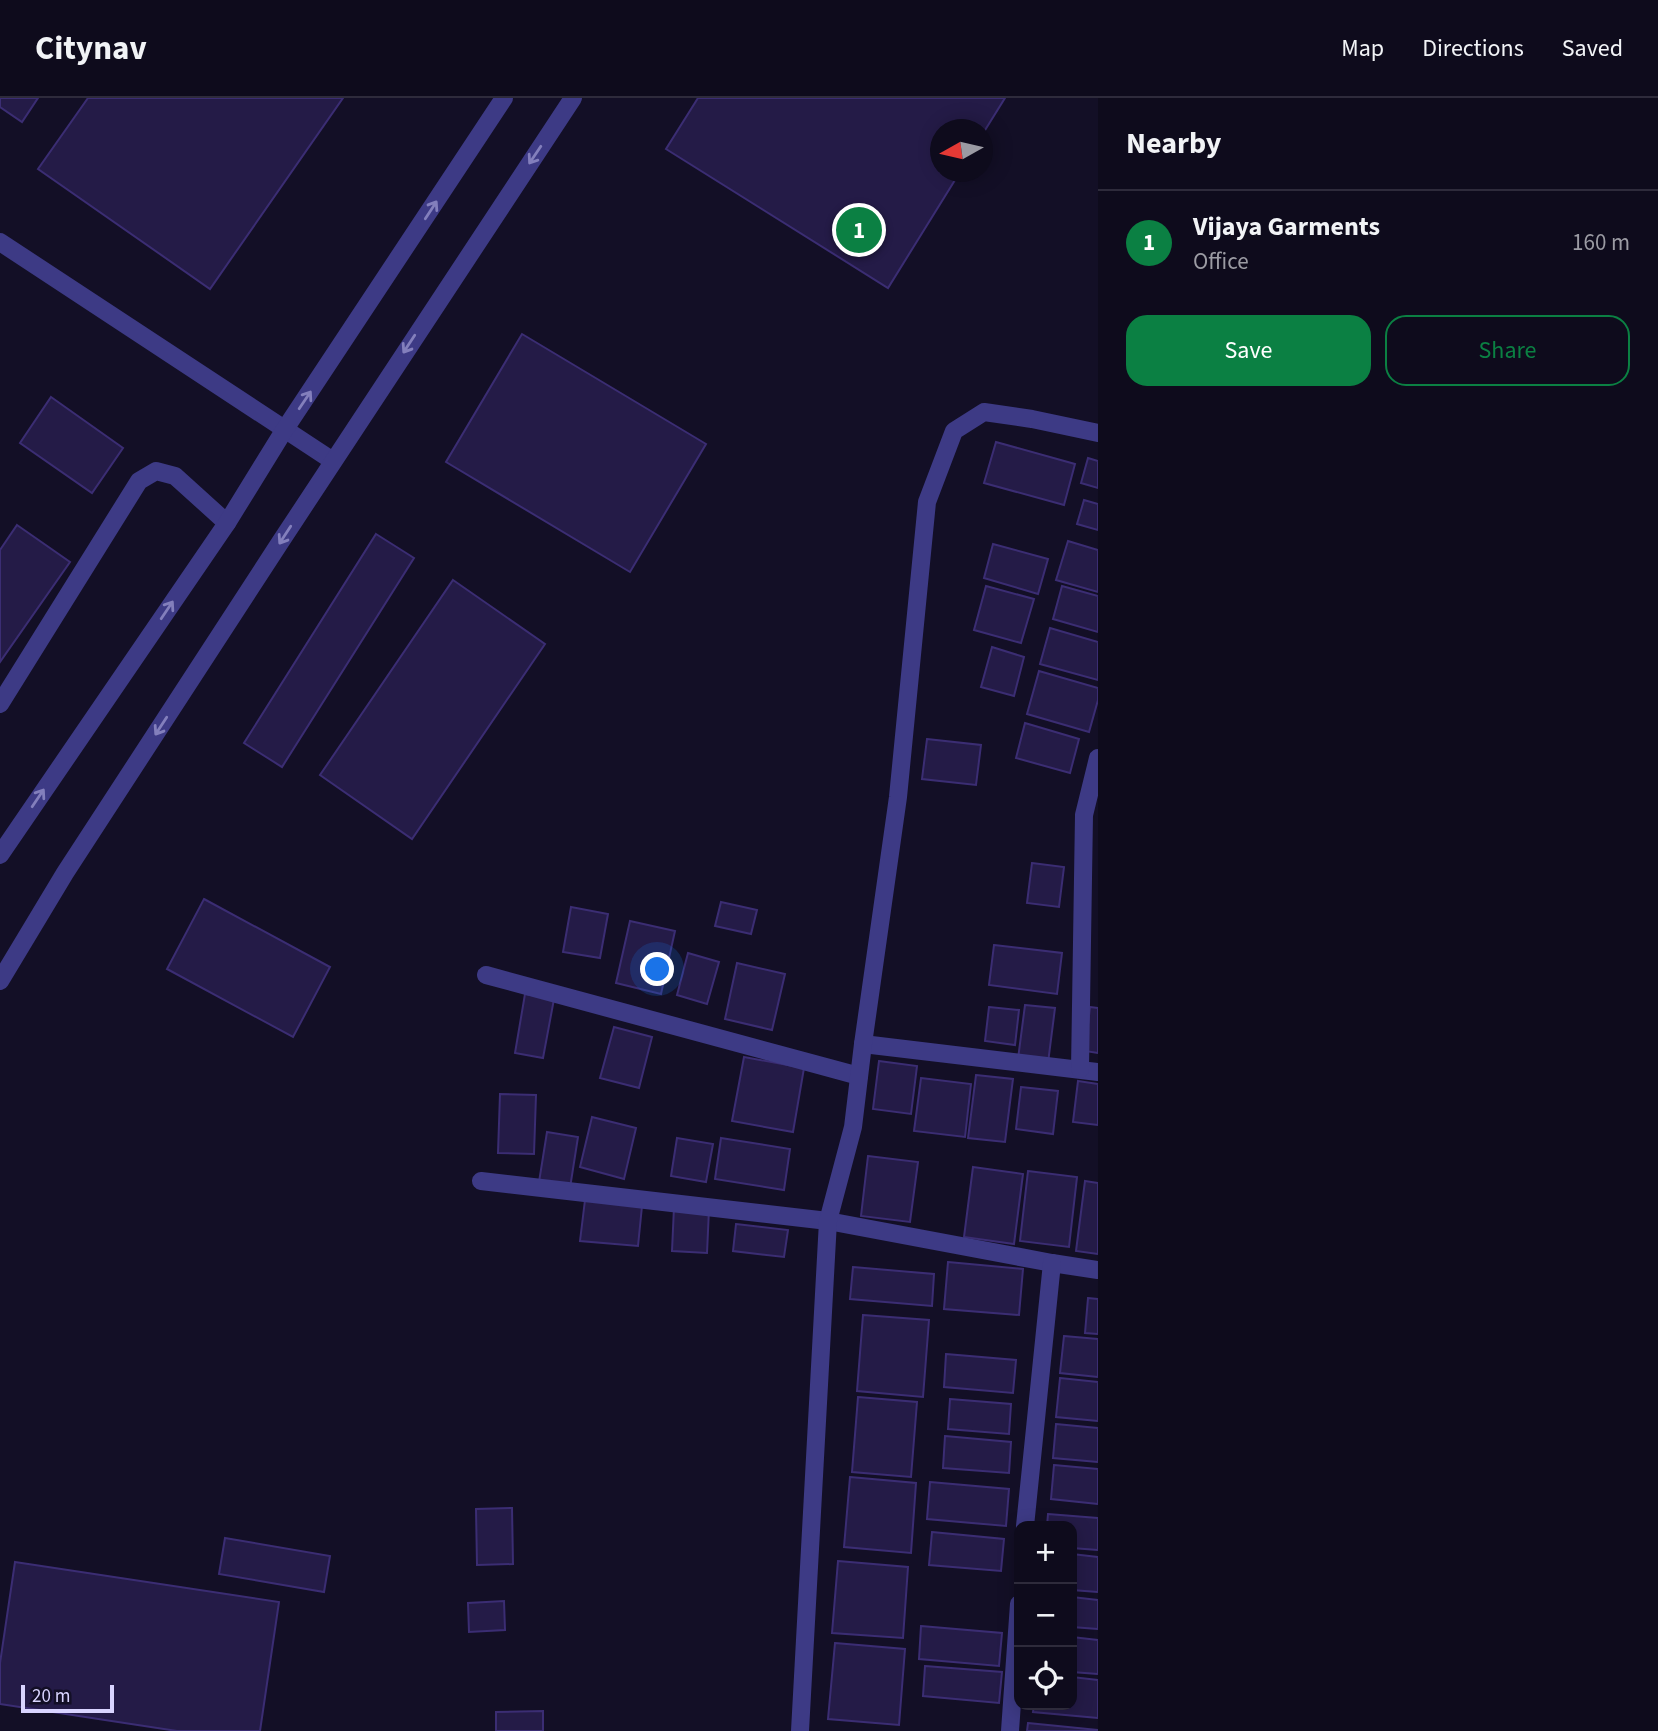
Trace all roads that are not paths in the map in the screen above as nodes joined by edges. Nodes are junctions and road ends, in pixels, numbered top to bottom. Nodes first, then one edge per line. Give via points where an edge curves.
1 (504, 98) edge
2 (573, 98) edge
3 (0, 242) edge
4 (285, 429) junction
5 (1098, 433) edge
6 (333, 461) junction
7 (227, 523) junction
8 (0, 704) edge
9 (1098, 758) edge
10 (0, 855) edge
11 (486, 975) dead end
12 (0, 981) edge
13 (863, 1044) junction
14 (1089, 1071) edge
15 (859, 1076) junction
16 (481, 1181) dead end
17 (828, 1221) junction
18 (1052, 1263) junction
19 (1098, 1270) edge
20 (1026, 1521) edge
21 (1016, 1647) edge
22 (800, 1731) edge
23 (1010, 1731) edge

4 -> 1 street
2 -> 6 street
3 - 4 street
4 - 6 street
4 - 7 street
5 - 13 street via 984,412 954,431 928,502 898,797
6 -> 12 street via 65,873
7 - 8 street via 175,476 156,471 139,481
10 -> 7 street
9 - 14 street via 1084,815
11 - 15 street
13 - 14 street
13 - 15 street
15 - 17 street via 853,1128
16 - 17 street
17 - 18 street
17 - 22 street
18 - 19 street
18 - 20 street
21 - 23 street

